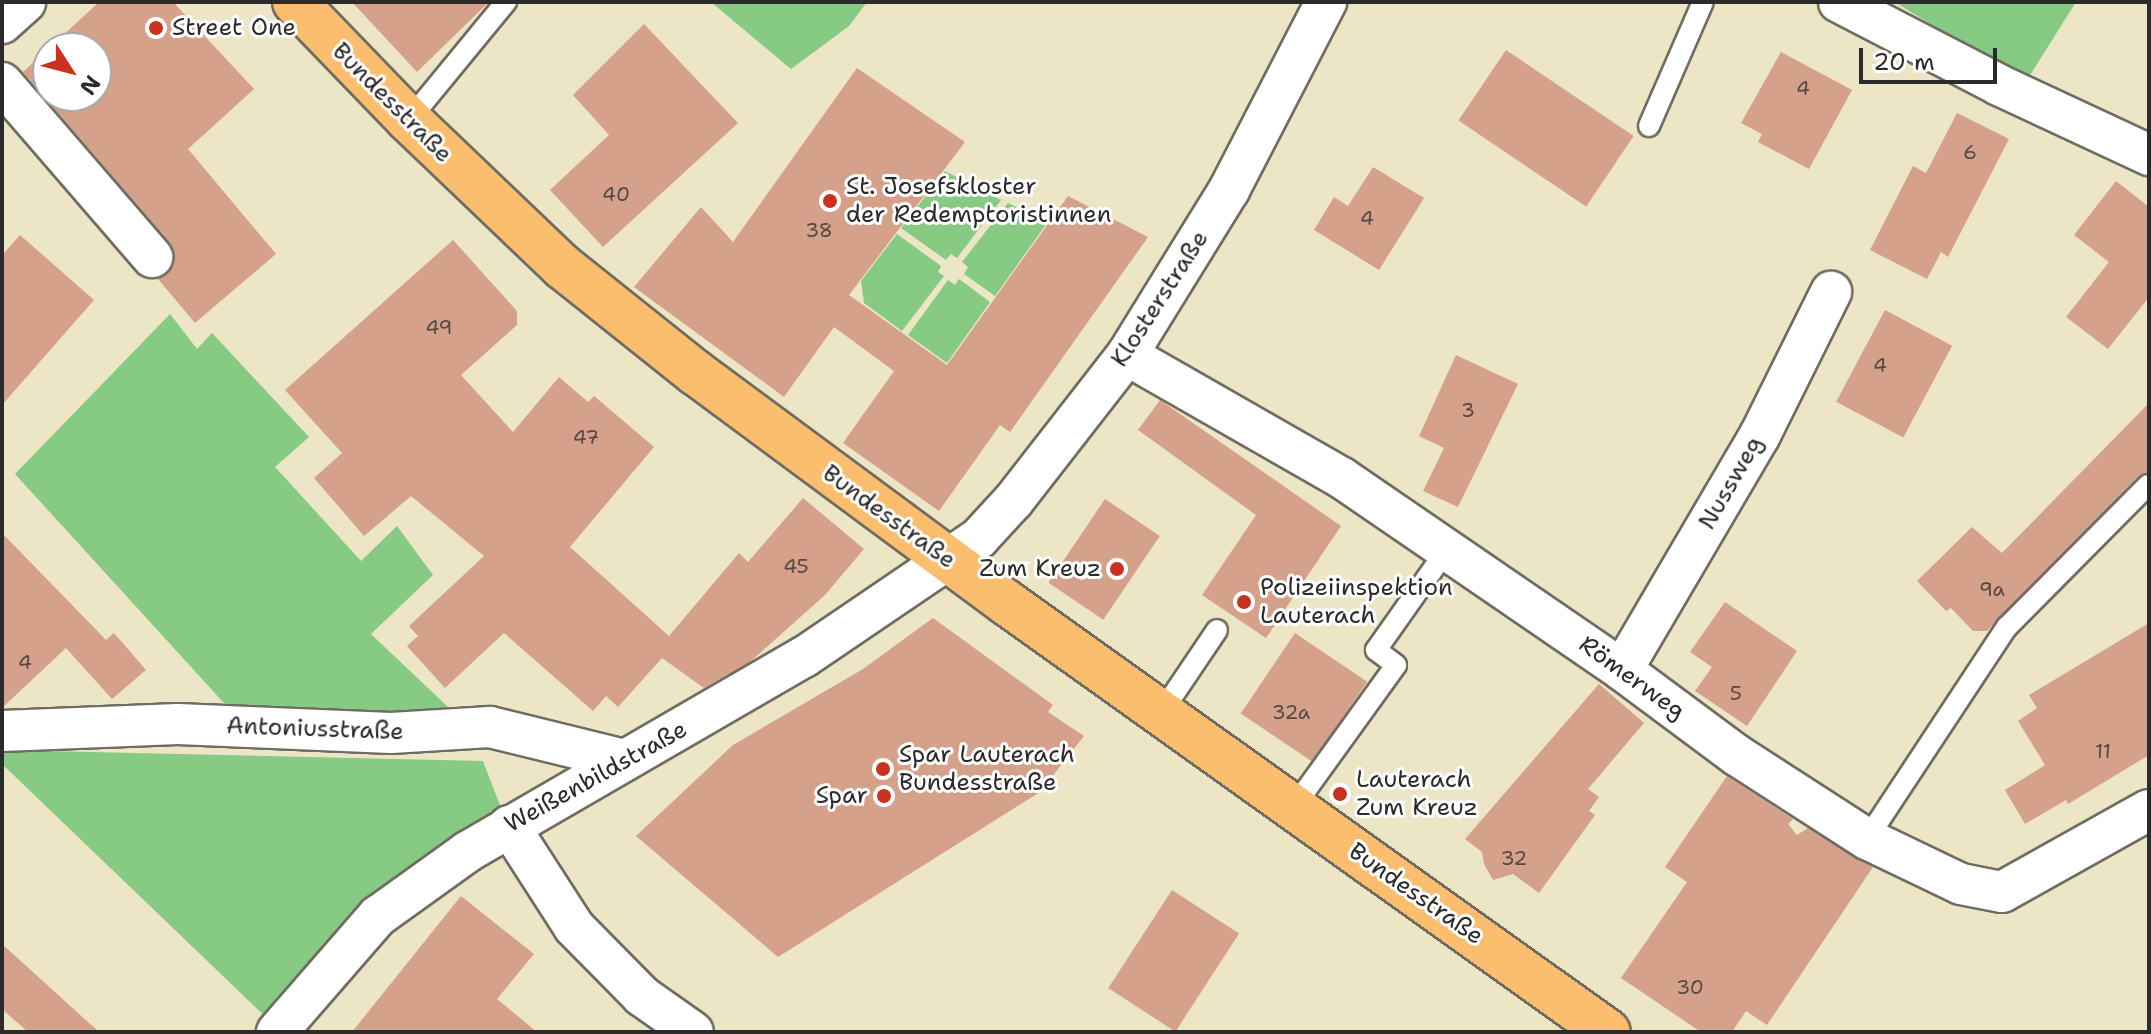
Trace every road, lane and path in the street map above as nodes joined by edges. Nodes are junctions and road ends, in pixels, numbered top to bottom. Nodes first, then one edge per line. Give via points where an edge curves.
1 (25, 2) edge
2 (295, 2) edge
3 (506, 2) edge
4 (1326, 2) edge
5 (1703, 2) edge
6 (1839, 2) edge
7 (2, 23) edge
8 (2, 83) edge
9 (409, 120) junction
10 (1649, 126) dead end
11 (2149, 155) edge
12 (152, 257) dead end
13 (1831, 292) dead end
14 (1127, 355) junction
15 (2148, 485) edge
16 (1448, 548) junction
17 (945, 558) junction
18 (1217, 630) dead end
19 (1622, 670) junction
20 (1161, 713) junction
21 (2, 731) edge
22 (624, 760) junction
23 (1293, 808) junction
24 (2149, 810) edge
25 (509, 826) junction
26 (1867, 839) junction
27 (277, 1032) edge
28 (693, 1032) edge
29 (1608, 1032) edge

1 - 7 street
2 - 9 main road, Bundesstraße
3 - 9 lane
4 - 14 street, Klosterstraße via 1229,190
5 - 10 lane
6 - 11 street
8 - 12 street
9 - 17 main road, Bundesstraße via 563,267 761,423
13 - 19 street, Nussweg via 1760,435
14 - 16 street, Römerweg via 1342,478
14 - 17 street, Klosterstraße via 1014,500 979,538
15 - 26 lane via 2007,627
16 - 19 street, Römerweg
16 - 23 lane via 1376,650 1396,665
17 - 20 main road, Bundesstraße
17 - 22 street, Weißenbildstraße via 804,657
18 - 20 lane
19 - 26 street, Römerweg via 1738,756
20 - 23 main road, Bundesstraße
21 - 22 street, Antoniusstraße via 178,724 391,733 490,727
22 - 25 street, Weißenbildstraße
23 - 29 main road, Bundesstraße
24 - 26 street, Römerweg via 2002,892 1961,884
25 - 27 street, Weißenbildstraße via 378,916
25 - 28 street via 574,927 642,996

